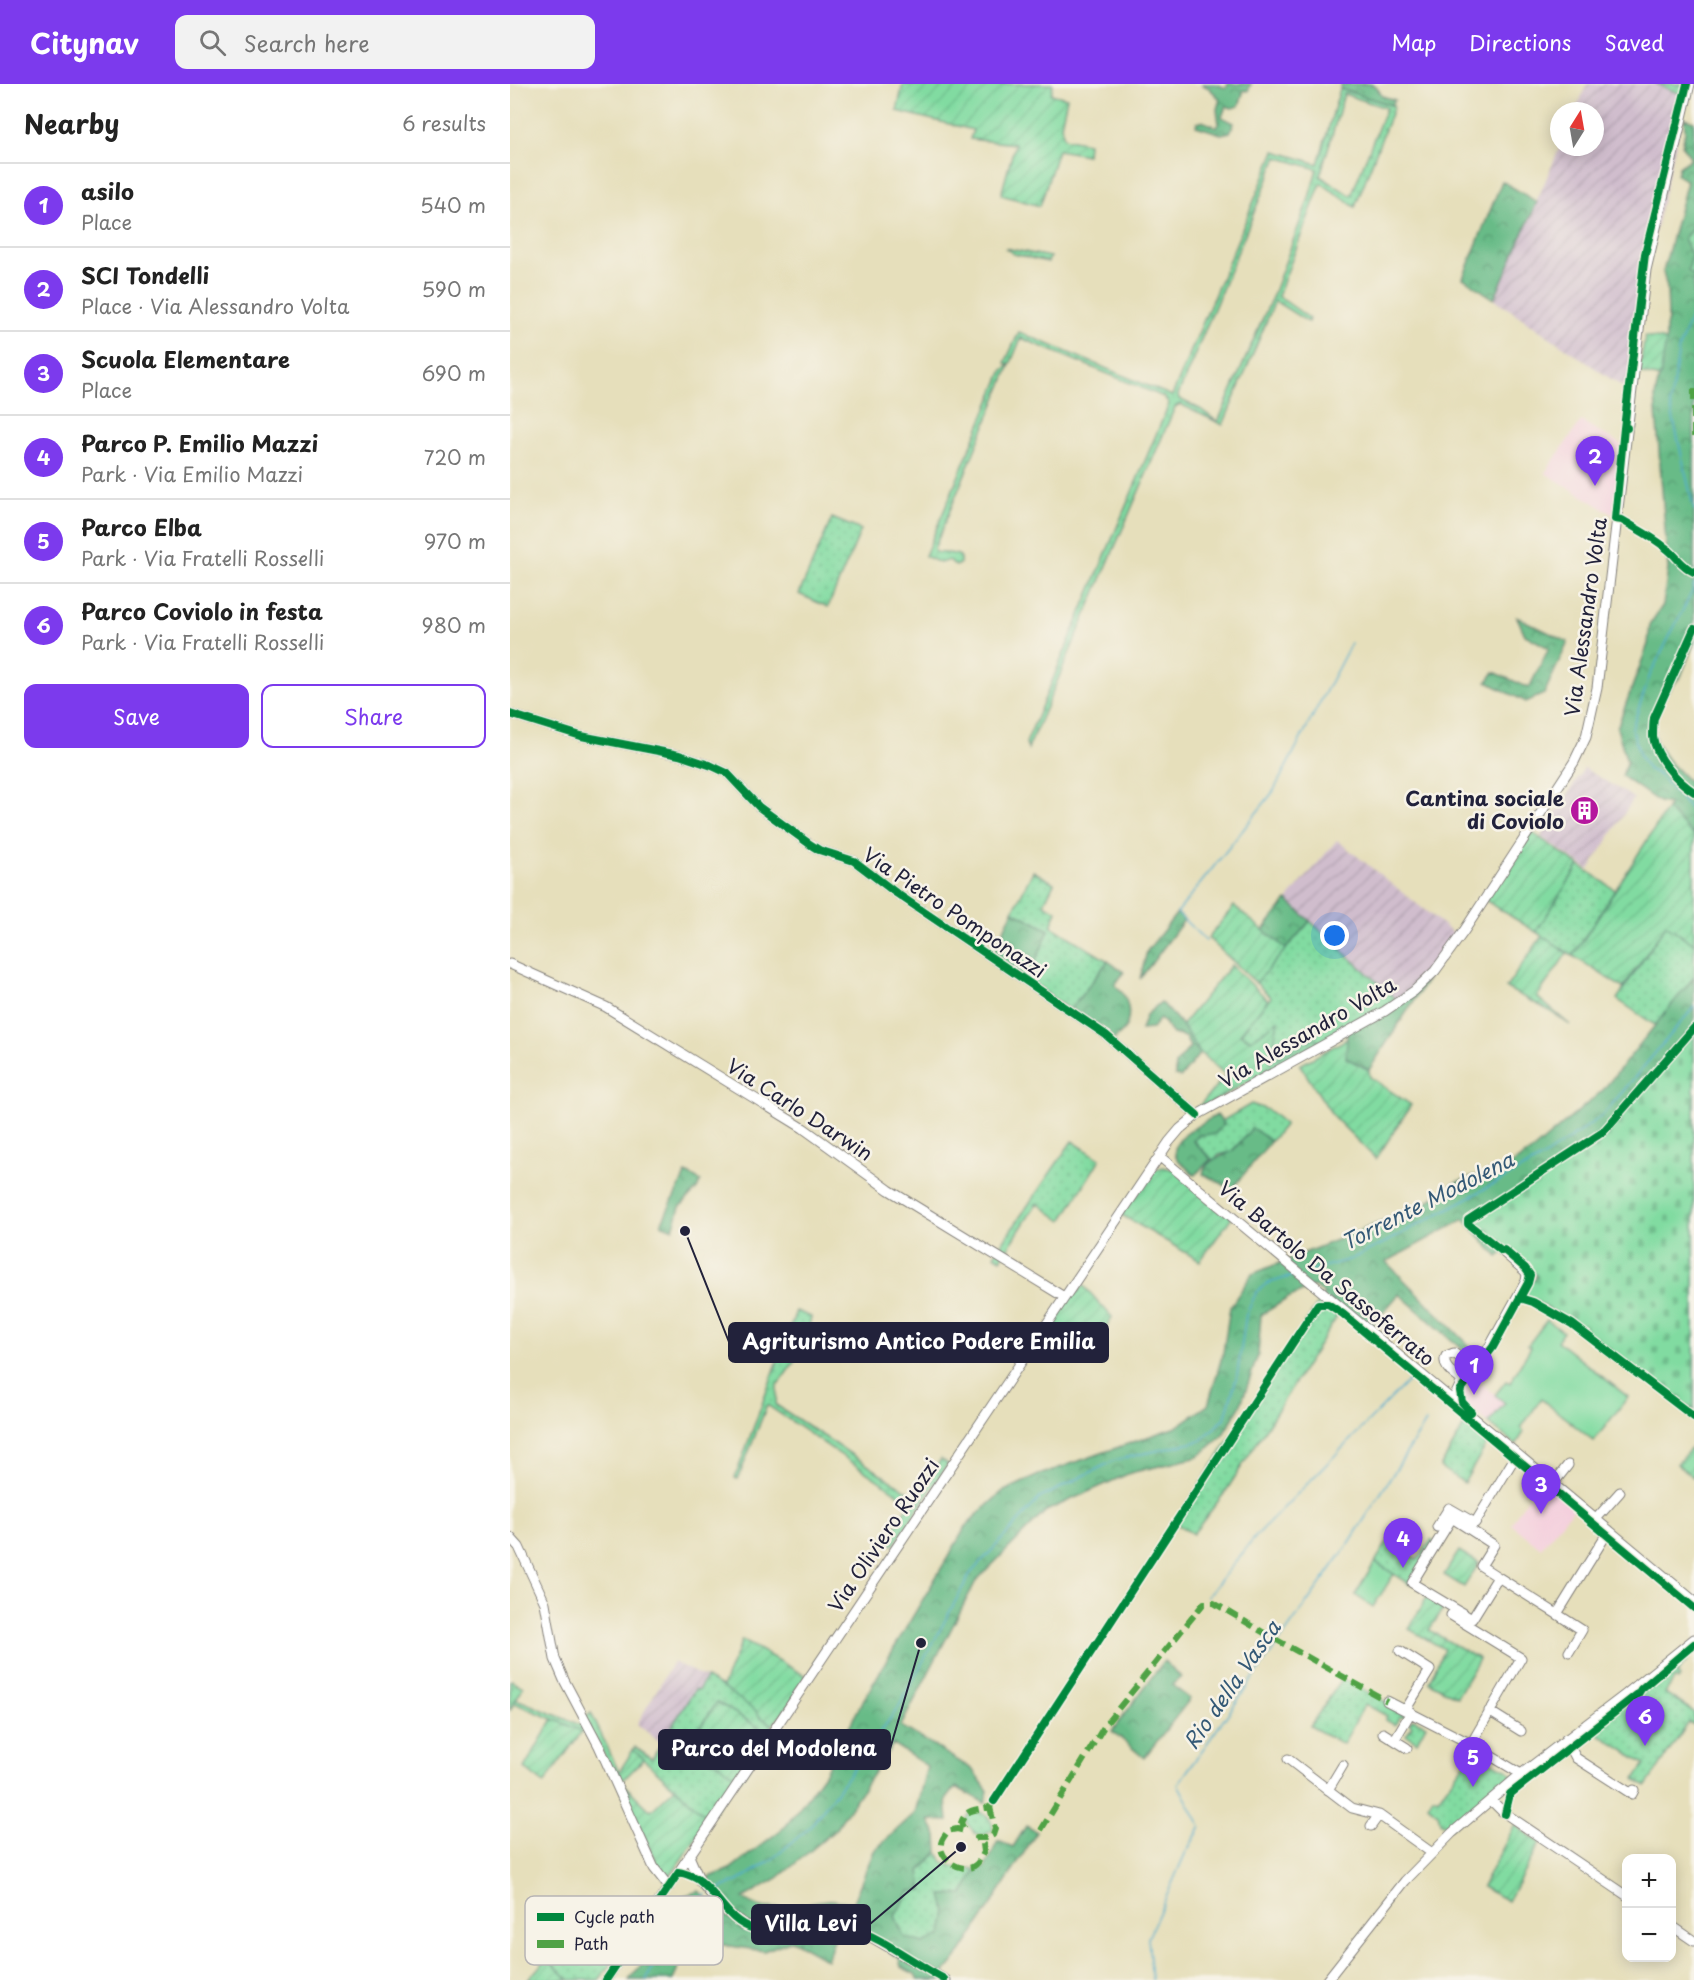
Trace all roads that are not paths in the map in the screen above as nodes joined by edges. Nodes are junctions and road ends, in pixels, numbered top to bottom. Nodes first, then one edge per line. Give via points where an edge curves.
1 (1690, 84) edge
2 (510, 714) edge
3 (510, 964) edge
4 (1197, 1115) junction
5 (1159, 1156) junction
6 (1502, 1251) dead end
7 (1064, 1297) junction
8 (1473, 1368) junction
9 (1462, 1381) junction
10 (1453, 1400) junction
11 (1517, 1454) junction
12 (1568, 1465) dead end
13 (1553, 1484) junction
14 (1620, 1492) dead end
15 (1596, 1519) junction
16 (1437, 1527) dead end
17 (1610, 1530) junction
18 (510, 1537) edge
19 (1498, 1577) junction
20 (1694, 1601) edge
21 (1557, 1614) junction
22 (1451, 1615) dead end
23 (1694, 1639) edge
24 (1684, 1648) junction
25 (1400, 1650) dead end
26 (1569, 1652) dead end
27 (1694, 1655) edge
28 (1387, 1701) dead end
29 (1409, 1711) junction
30 (1489, 1711) junction
31 (1521, 1731) dead end
32 (1383, 1733) dead end
33 (1395, 1739) junction
34 (1566, 1739) junction
35 (1471, 1744) junction
36 (1407, 1748) dead end
37 (1288, 1759) dead end
38 (1343, 1765) dead end
39 (1521, 1774) junction
40 (1328, 1790) junction
41 (1634, 1790) dead end
42 (1491, 1800) junction
43 (1379, 1815) junction
44 (1371, 1826) dead end
45 (1432, 1853) junction
46 (689, 1856) junction
47 (679, 1872) junction
48 (700, 1881) junction
49 (669, 1887) junction
50 (1622, 1892) edge
51 (663, 1896) edge
52 (713, 1896) edge
53 (723, 1908) edge
54 (1676, 1929) edge
55 (1694, 1941) edge
56 (616, 1965) edge
57 (606, 1980) edge
58 (946, 1980) edge
59 (1327, 1980) edge

1 - 4 street, Via Alessandro Volta via 1649,253 1627,428 1628,463 1621,485 1597,688 1586,737 1565,778 1428,979 1402,1000
2 - 4 street, Via Pietro Pomponazzi via 582,736 679,755 721,770 759,807 811,845 854,861 1106,1035
3 - 7 street, Via Carlo Darwin via 612,1011 803,1128 889,1190
4 - 5 street, Via Oliviero Ruozzi
5 - 7 street, Via Oliviero Ruozzi
5 - 10 street, Via Bartolo Da Sassoferrato
6 - 8 street via 1522,1267 1527,1278 1490,1346
7 - 46 street, Via Oliviero Ruozzi
8 - 9 street
8 - 9 street via 1454,1353 1446,1356 1446,1367
9 - 10 street
10 - 11 street, Via Bartolo Da Sassoferrato
11 - 13 street, Via Bartolo Da Sassoferrato
11 - 16 street via 1475,1523 1449,1508
12 - 13 street
13 - 15 street, Via Bartolo Da Sassoferrato
14 - 15 street
15 - 17 street, Via Bartolo Da Sassoferrato
17 - 20 street, Via Bartolo Da Sassoferrato
17 - 21 street
18 - 49 street via 519,1547 545,1603 555,1659 564,1680 599,1746 654,1868
19 - 19 street via 1481,1566 1494,1545 1452,1518 1412,1582 1472,1619
19 - 21 street
21 - 26 street via 1582,1630
22 - 30 street via 1521,1658
23 - 24 street
24 - 27 street
24 - 34 street
25 - 29 street via 1430,1670
28 - 29 street
29 - 33 street
29 - 35 street
30 - 31 street
30 - 35 street
32 - 33 street
33 - 36 street
34 - 39 street
34 - 41 street via 1576,1758 1632,1794
35 - 39 street
37 - 40 street
38 - 40 street
39 - 42 street
40 - 43 street via 1352,1808
42 - 45 street
42 - 50 street
43 - 44 street
43 - 45 street
45 - 59 street
46 - 47 street, Via Oliviero Ruozzi
46 - 48 street
47 - 48 street
47 - 49 street, Via Oliviero Ruozzi
48 - 52 street
49 - 51 street, Via Oliviero Ruozzi
53 - 58 street via 744,1924 765,1931 846,1928 862,1932
54 - 55 street
56 - 57 street, Via Oliviero Ruozzi

